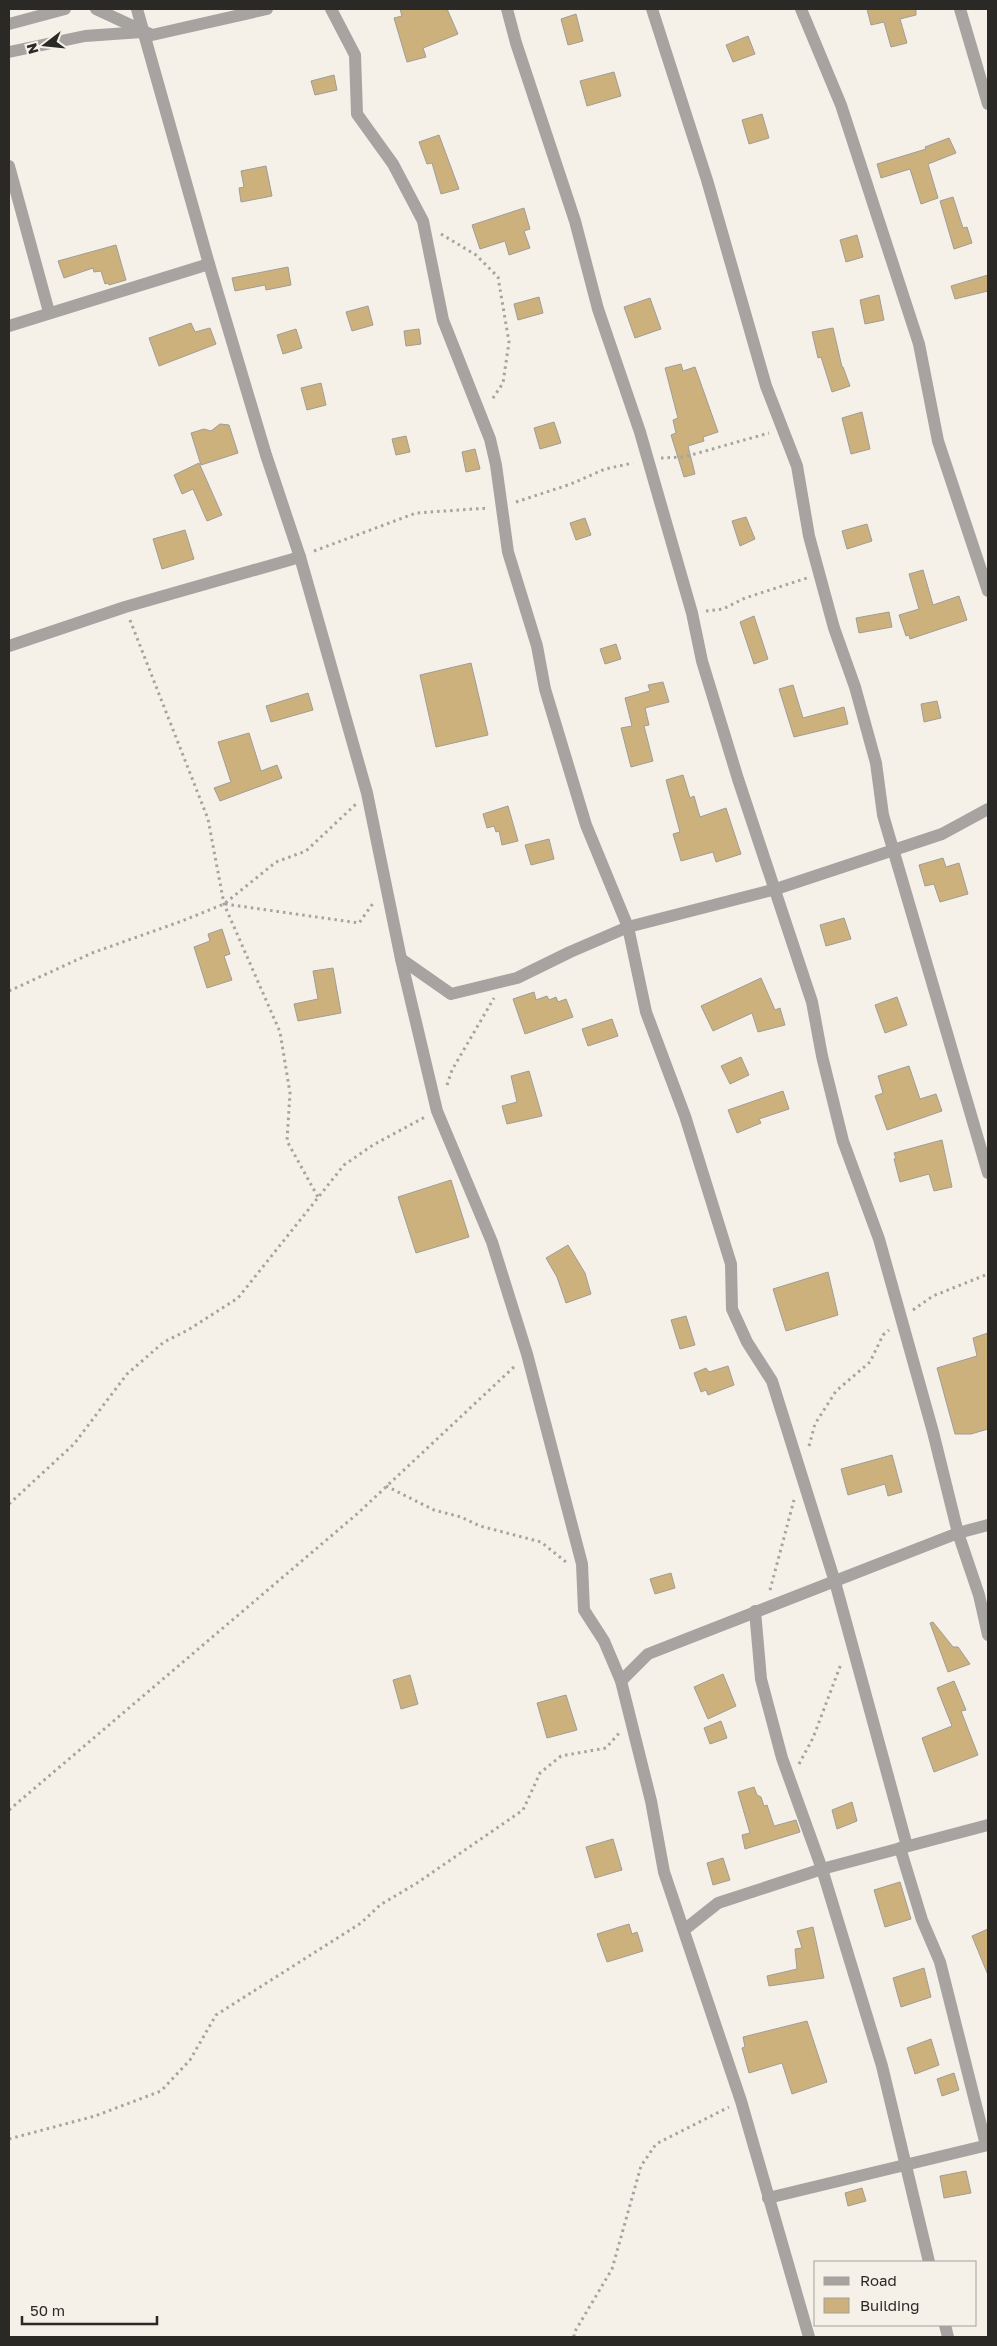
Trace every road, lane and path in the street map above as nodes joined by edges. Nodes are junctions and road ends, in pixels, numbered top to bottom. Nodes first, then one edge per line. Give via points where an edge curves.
1 (65, 9) edge
2 (96, 9) edge
3 (137, 9) edge
4 (267, 9) edge
5 (331, 9) edge
6 (507, 9) edge
7 (652, 9) edge
8 (801, 9) edge
9 (960, 9) edge
10 (9, 24) edge
11 (144, 32) junction
12 (9, 52) edge
13 (988, 104) edge
14 (9, 166) edge
15 (423, 221) junction
16 (209, 264) junction
17 (49, 312) junction
18 (9, 326) edge
19 (480, 416) junction
20 (782, 429) junction
21 (648, 459) junction
22 (501, 507) junction
23 (300, 557) junction
24 (819, 574) junction
25 (988, 592) edge
26 (125, 607) junction
27 (692, 613) junction
28 (9, 646) edge
29 (367, 794) junction
30 (988, 809) edge
31 (893, 849) junction
32 (386, 885) junction
33 (776, 889) junction
34 (224, 904) junction
35 (628, 927) junction
36 (401, 958) junction
37 (517, 978) junction
38 (9, 991) edge
39 (446, 1087) dead end
40 (437, 1111) junction
41 (988, 1173) edge
42 (319, 1198) junction
43 (988, 1274) edge
44 (901, 1319) junction
45 (527, 1354) junction
46 (801, 1472) junction
47 (386, 1486) junction
48 (794, 1498) dead end
49 (9, 1504) edge
50 (988, 1525) edge
51 (958, 1533) junction
52 (582, 1575) junction
53 (835, 1582) junction
54 (755, 1611) junction
55 (988, 1635) edge
56 (851, 1640) junction
57 (621, 1681) junction
58 (630, 1720) junction
59 (791, 1781) junction
60 (9, 1810) edge
61 (988, 1825) edge
62 (903, 1847) junction
63 (822, 1869) junction
64 (684, 1930) junction
65 (741, 2101) junction
66 (9, 2139) edge
67 (987, 2145) edge
68 (906, 2165) junction
69 (768, 2198) junction
70 (929, 2261) edge
71 (574, 2337) edge
72 (809, 2337) edge

1 - 10 street
2 - 11 street
3 - 11 street
4 - 11 street via 152,36
5 - 15 street via 355,55 357,114 393,164
6 - 21 street via 575,221 598,309
7 - 20 street via 707,180 766,386
8 - 25 street via 842,105 916,335 938,441
9 - 13 street
11 - 12 street via 86,36
11 - 16 street
14 - 17 street
15 - 19 street via 443,320
15 - 19 path via 476,255 498,277 509,342 503,383
16 - 17 street
16 - 23 street
17 - 18 street
19 - 22 street via 490,438
20 - 21 path via 684,457
20 - 24 street via 797,466
21 - 22 path via 605,469
21 - 27 street
22 - 23 path via 416,513
22 - 35 street via 508,552 583,816
23 - 26 street
23 - 29 street
24 - 27 path via 744,598 723,609
24 - 31 street via 855,687 873,754 882,815
26 - 28 street
26 - 34 path via 208,819
27 - 33 street via 705,670 738,779
29 - 32 street
29 - 34 path via 306,851 276,862
30 - 31 street via 942,834
31 - 33 street
31 - 41 street
32 - 34 path via 359,923
32 - 36 street
33 - 35 street
33 - 44 street via 812,1002 843,1140 879,1239
34 - 38 path via 92,953
34 - 42 path via 280,1032 290,1093 287,1141
35 - 37 street
35 - 46 street via 646,1012 685,1116 731,1264 732,1308 747,1342 772,1381
36 - 37 street via 451,994
36 - 40 street
37 - 39 path via 497,992 452,1070
40 - 42 path via 373,1145 344,1165
40 - 45 street via 492,1242
42 - 49 path via 238,1298 164,1342 127,1374 74,1444
43 - 44 path via 934,1296
44 - 46 path via 883,1335 870,1362 836,1391 815,1424
44 - 51 street
45 - 47 path
45 - 52 street via 582,1564
46 - 53 street
47 - 52 path via 434,1510 541,1542
47 - 60 path
48 - 54 path via 772,1588
50 - 51 street
51 - 53 street
51 - 55 street via 979,1595
52 - 57 street via 584,1610 604,1641
53 - 54 street
53 - 56 street
54 - 57 street via 648,1654
54 - 59 street via 761,1679
56 - 59 path via 813,1738
56 - 62 street
57 - 58 street
58 - 64 street via 651,1801 664,1872
58 - 66 path via 606,1748 561,1756 540,1773 523,1810 417,1883 380,1904 361,1923 216,2015 190,2060 161,2090 95,2116
59 - 63 street
61 - 62 street
62 - 63 street
62 - 67 street via 922,1920 940,1962
63 - 64 street via 718,1903
63 - 68 street via 882,2066
64 - 65 street
65 - 69 street
65 - 71 path via 656,2144 651,2151 641,2166 612,2269
67 - 68 street
68 - 69 street
68 - 70 street
69 - 72 street

